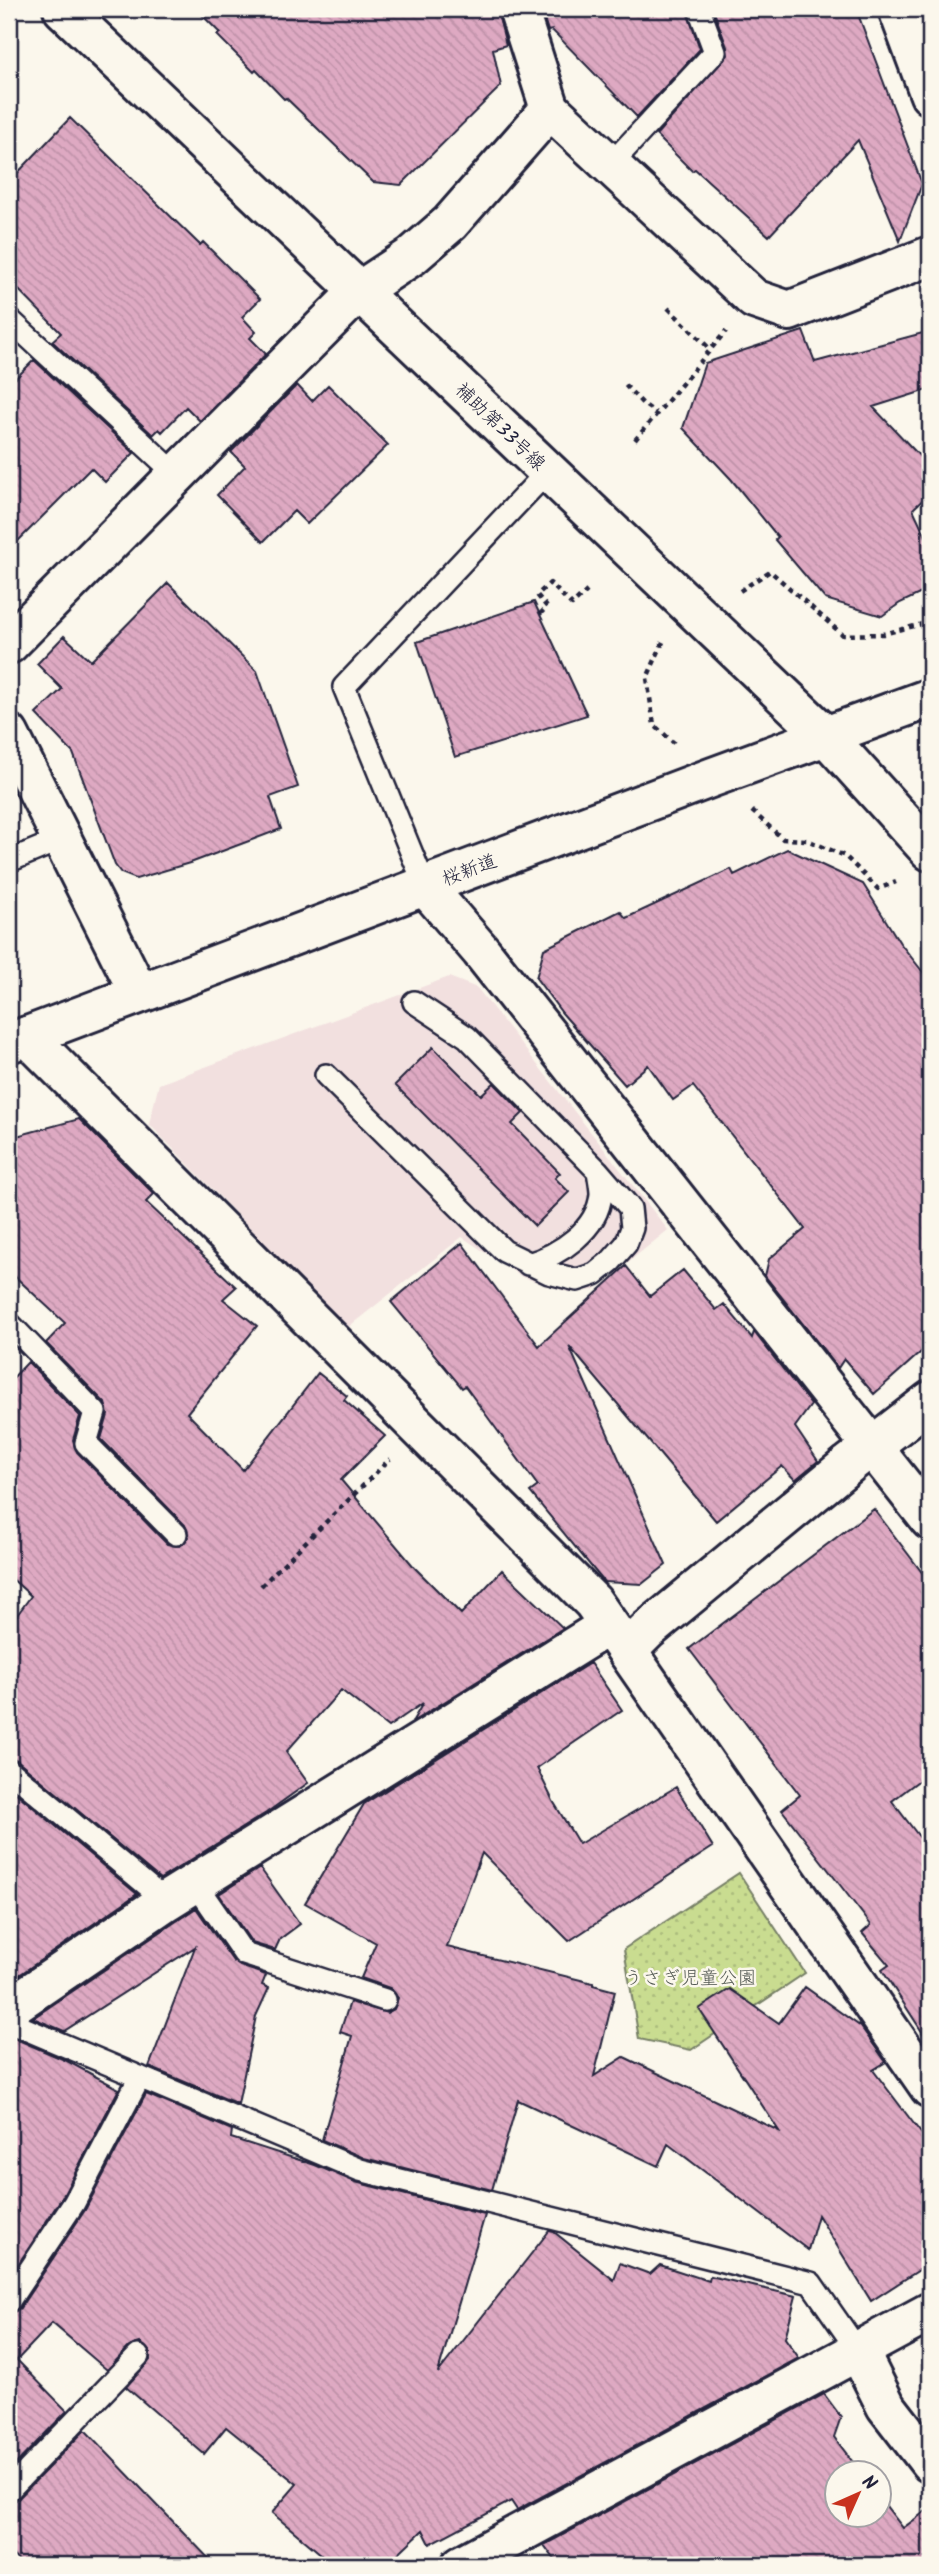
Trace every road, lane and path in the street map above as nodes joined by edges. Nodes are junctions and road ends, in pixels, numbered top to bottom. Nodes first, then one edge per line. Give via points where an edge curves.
1 (63, 9) edge
2 (518, 9) edge
3 (699, 9) edge
4 (898, 9) edge
5 (930, 95) edge
6 (550, 109) junction
7 (610, 164) junction
8 (930, 256) edge
9 (359, 291) junction
10 (754, 299) junction
11 (668, 307) dead end
12 (9, 319) edge
13 (710, 349) junction
14 (625, 385) dead end
15 (656, 413) junction
16 (635, 440) dead end
17 (548, 471) junction
18 (177, 475) junction
19 (746, 588) dead end
20 (587, 591) dead end
21 (540, 606) dead end
22 (929, 624) edge
23 (664, 640) dead end
24 (9, 644) edge
25 (930, 698) edge
26 (654, 724) dead end
27 (9, 734) edge
28 (826, 736) junction
29 (62, 839) junction
30 (783, 839) dead end
31 (930, 851) edge
32 (9, 861) edge
33 (425, 886) junction
34 (878, 889) dead end
35 (139, 993) junction
36 (414, 1002) dead end
37 (18, 1040) edge
38 (326, 1075) dead end
39 (598, 1171) junction
40 (528, 1264) junction
41 (9, 1323) edge
42 (930, 1401) edge
43 (420, 1429) junction
44 (873, 1445) junction
45 (930, 1520) edge
46 (176, 1534) dead end
47 (261, 1586) dead end
48 (618, 1638) junction
49 (9, 1770) edge
50 (181, 1892) junction
51 (385, 2000) dead end
52 (9, 2008) edge
53 (9, 2022) edge
54 (140, 2077) junction
55 (930, 2088) edge
56 (9, 2301) edge
57 (930, 2312) edge
58 (859, 2351) junction
59 (138, 2356) dead end
60 (930, 2463) edge
61 (9, 2490) edge
62 (460, 2565) edge

1 - 9 street, 補助第33号線
2 - 6 street
3 - 7 lane via 715,52
4 - 5 street
6 - 7 street
6 - 9 street via 450,223 412,256
7 - 10 street
8 - 10 street via 789,311
9 - 17 street, 補助第33号線
9 - 18 street
10 - 13 path
11 - 13 path
12 - 18 lane
13 - 15 path
14 - 15 path
15 - 16 path
17 - 28 street, 補助第33号線
17 - 33 lane via 344,687
18 - 24 street
19 - 22 path via 770,571 843,635 883,634
20 - 21 path via 572,606 550,583 537,595 547,607 542,613
23 - 26 path via 647,678
25 - 28 street, 桜新道
27 - 29 street
28 - 31 street, 補助第33号線
28 - 33 street, 桜新道
29 - 32 lane
29 - 35 street
30 - 34 path via 807,840 845,856
33 - 35 street, 桜新道
33 - 44 street
35 - 37 street, 桜新道
36 - 39 lane via 467,1037
37 - 43 street
38 - 40 lane via 504,1251
39 - 40 lane via 601,1195 595,1214 578,1237 546,1259
39 - 40 lane via 630,1208 632,1228 626,1244 595,1274 577,1280
41 - 46 lane via 95,1412 86,1443
42 - 44 street
43 - 47 path
43 - 48 street via 593,1602
44 - 45 street
44 - 48 street via 648,1630
48 - 50 street
48 - 55 street
49 - 50 lane
50 - 51 lane via 244,1954
50 - 52 street
53 - 54 lane
54 - 56 lane via 74,2203
54 - 58 lane via 360,2170 811,2283
57 - 58 street
58 - 60 street via 886,2406
58 - 62 street
59 - 61 lane

